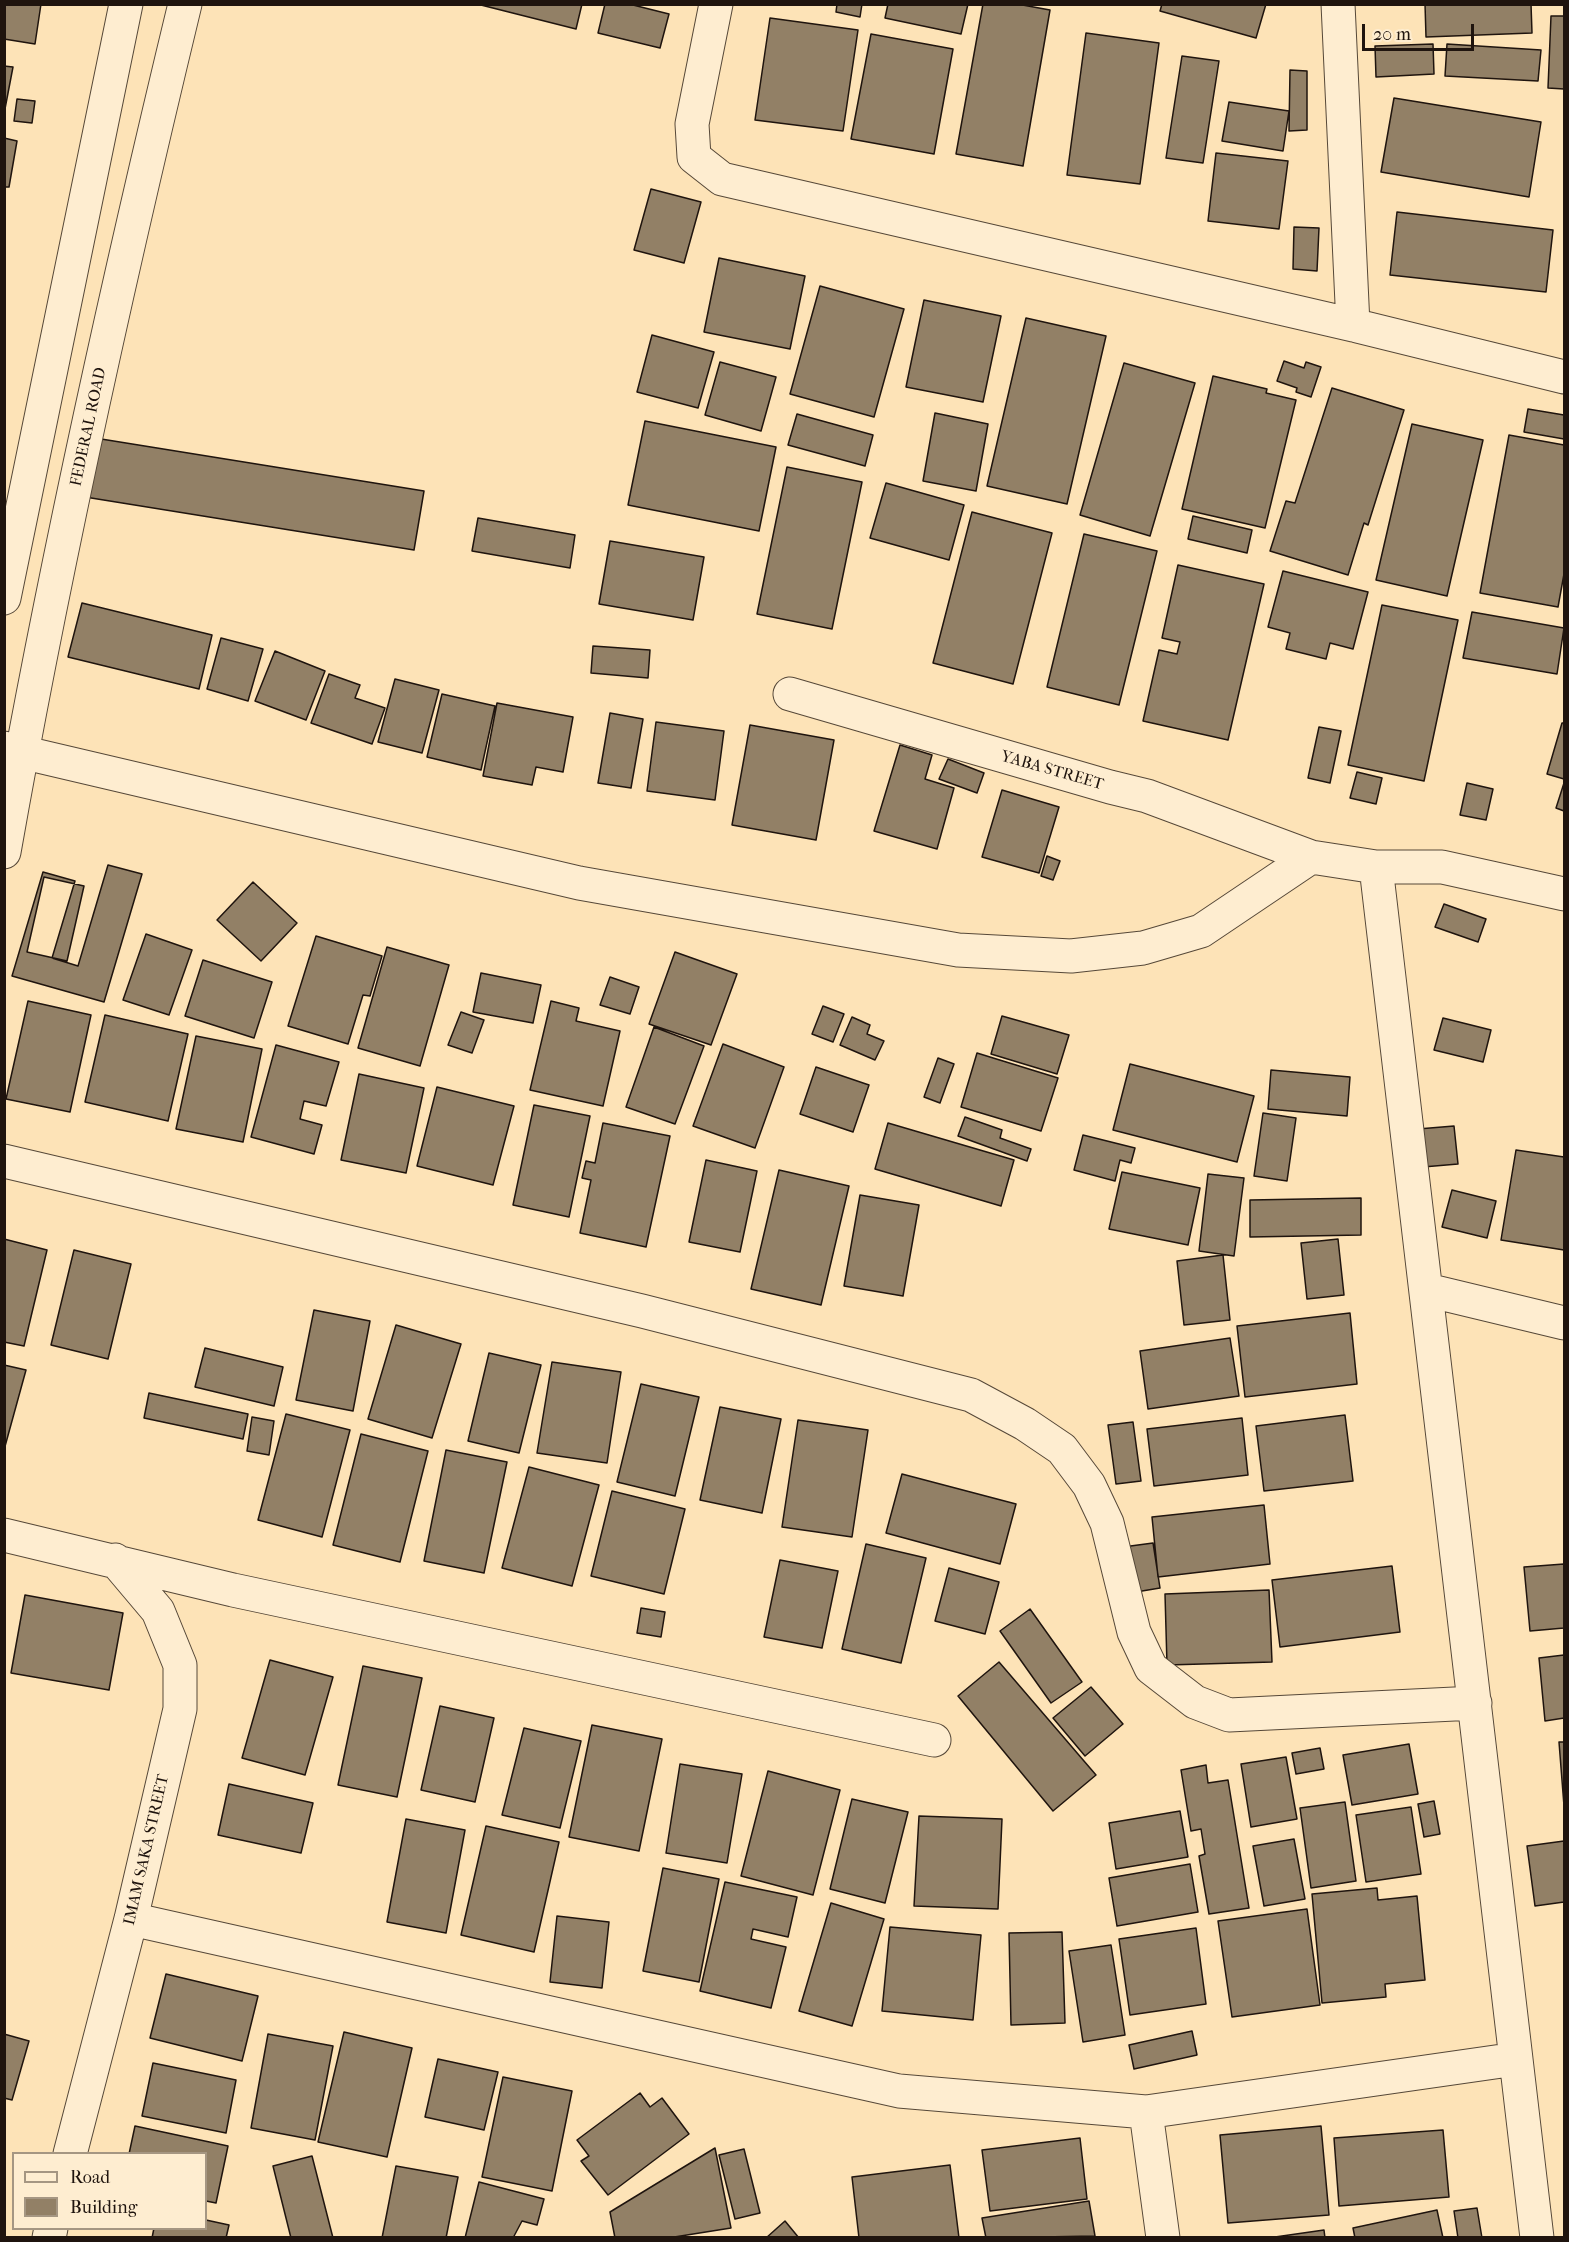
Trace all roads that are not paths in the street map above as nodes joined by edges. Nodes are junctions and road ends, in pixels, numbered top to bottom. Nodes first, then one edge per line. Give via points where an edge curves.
1 (126, 4) edge
2 (185, 4) edge
3 (716, 4) edge
4 (1338, 4) edge
5 (1353, 325) junction
6 (1564, 377) edge
7 (4, 598) edge
8 (790, 694) dead end
9 (13, 750) edge
10 (4, 852) edge
11 (1311, 857) junction
12 (1376, 867) junction
13 (1564, 894) edge
14 (4, 1161) edge
15 (1427, 1290) junction
16 (1564, 1323) edge
17 (4, 1535) edge
18 (115, 1560) junction
19 (1475, 1703) junction
20 (934, 1740) dead end
21 (130, 1919) junction
22 (1516, 2059) junction
23 (1146, 2112) junction
24 (71, 2152) edge
25 (1163, 2238) edge
26 (1537, 2238) edge

1 - 7 street
2 - 9 street, FEDERAL ROAD
3 - 5 street via 692,124 694,157 722,179
4 - 5 street
5 - 6 street
8 - 11 street, YABA STREET via 1147,796
9 - 10 street, FEDERAL ROAD
9 - 11 street via 579,883 958,950 1071,956 1143,948 1201,931
11 - 12 street, YABA STREET
12 - 13 street, YABA STREET via 1442,867
12 - 15 street
14 - 19 street via 642,1311 971,1395 1062,1449 1089,1485 1107,1523 1142,1650 1151,1668 1195,1702 1229,1715
15 - 16 street
15 - 19 street
17 - 18 street
18 - 20 street via 256,1595
18 - 21 street, IMAM SAKA STREET via 158,1611 180,1665 180,1709
19 - 22 street
21 - 23 street via 899,2091
21 - 24 street, IMAM SAKA STREET
22 - 23 street
22 - 26 street
23 - 25 street

